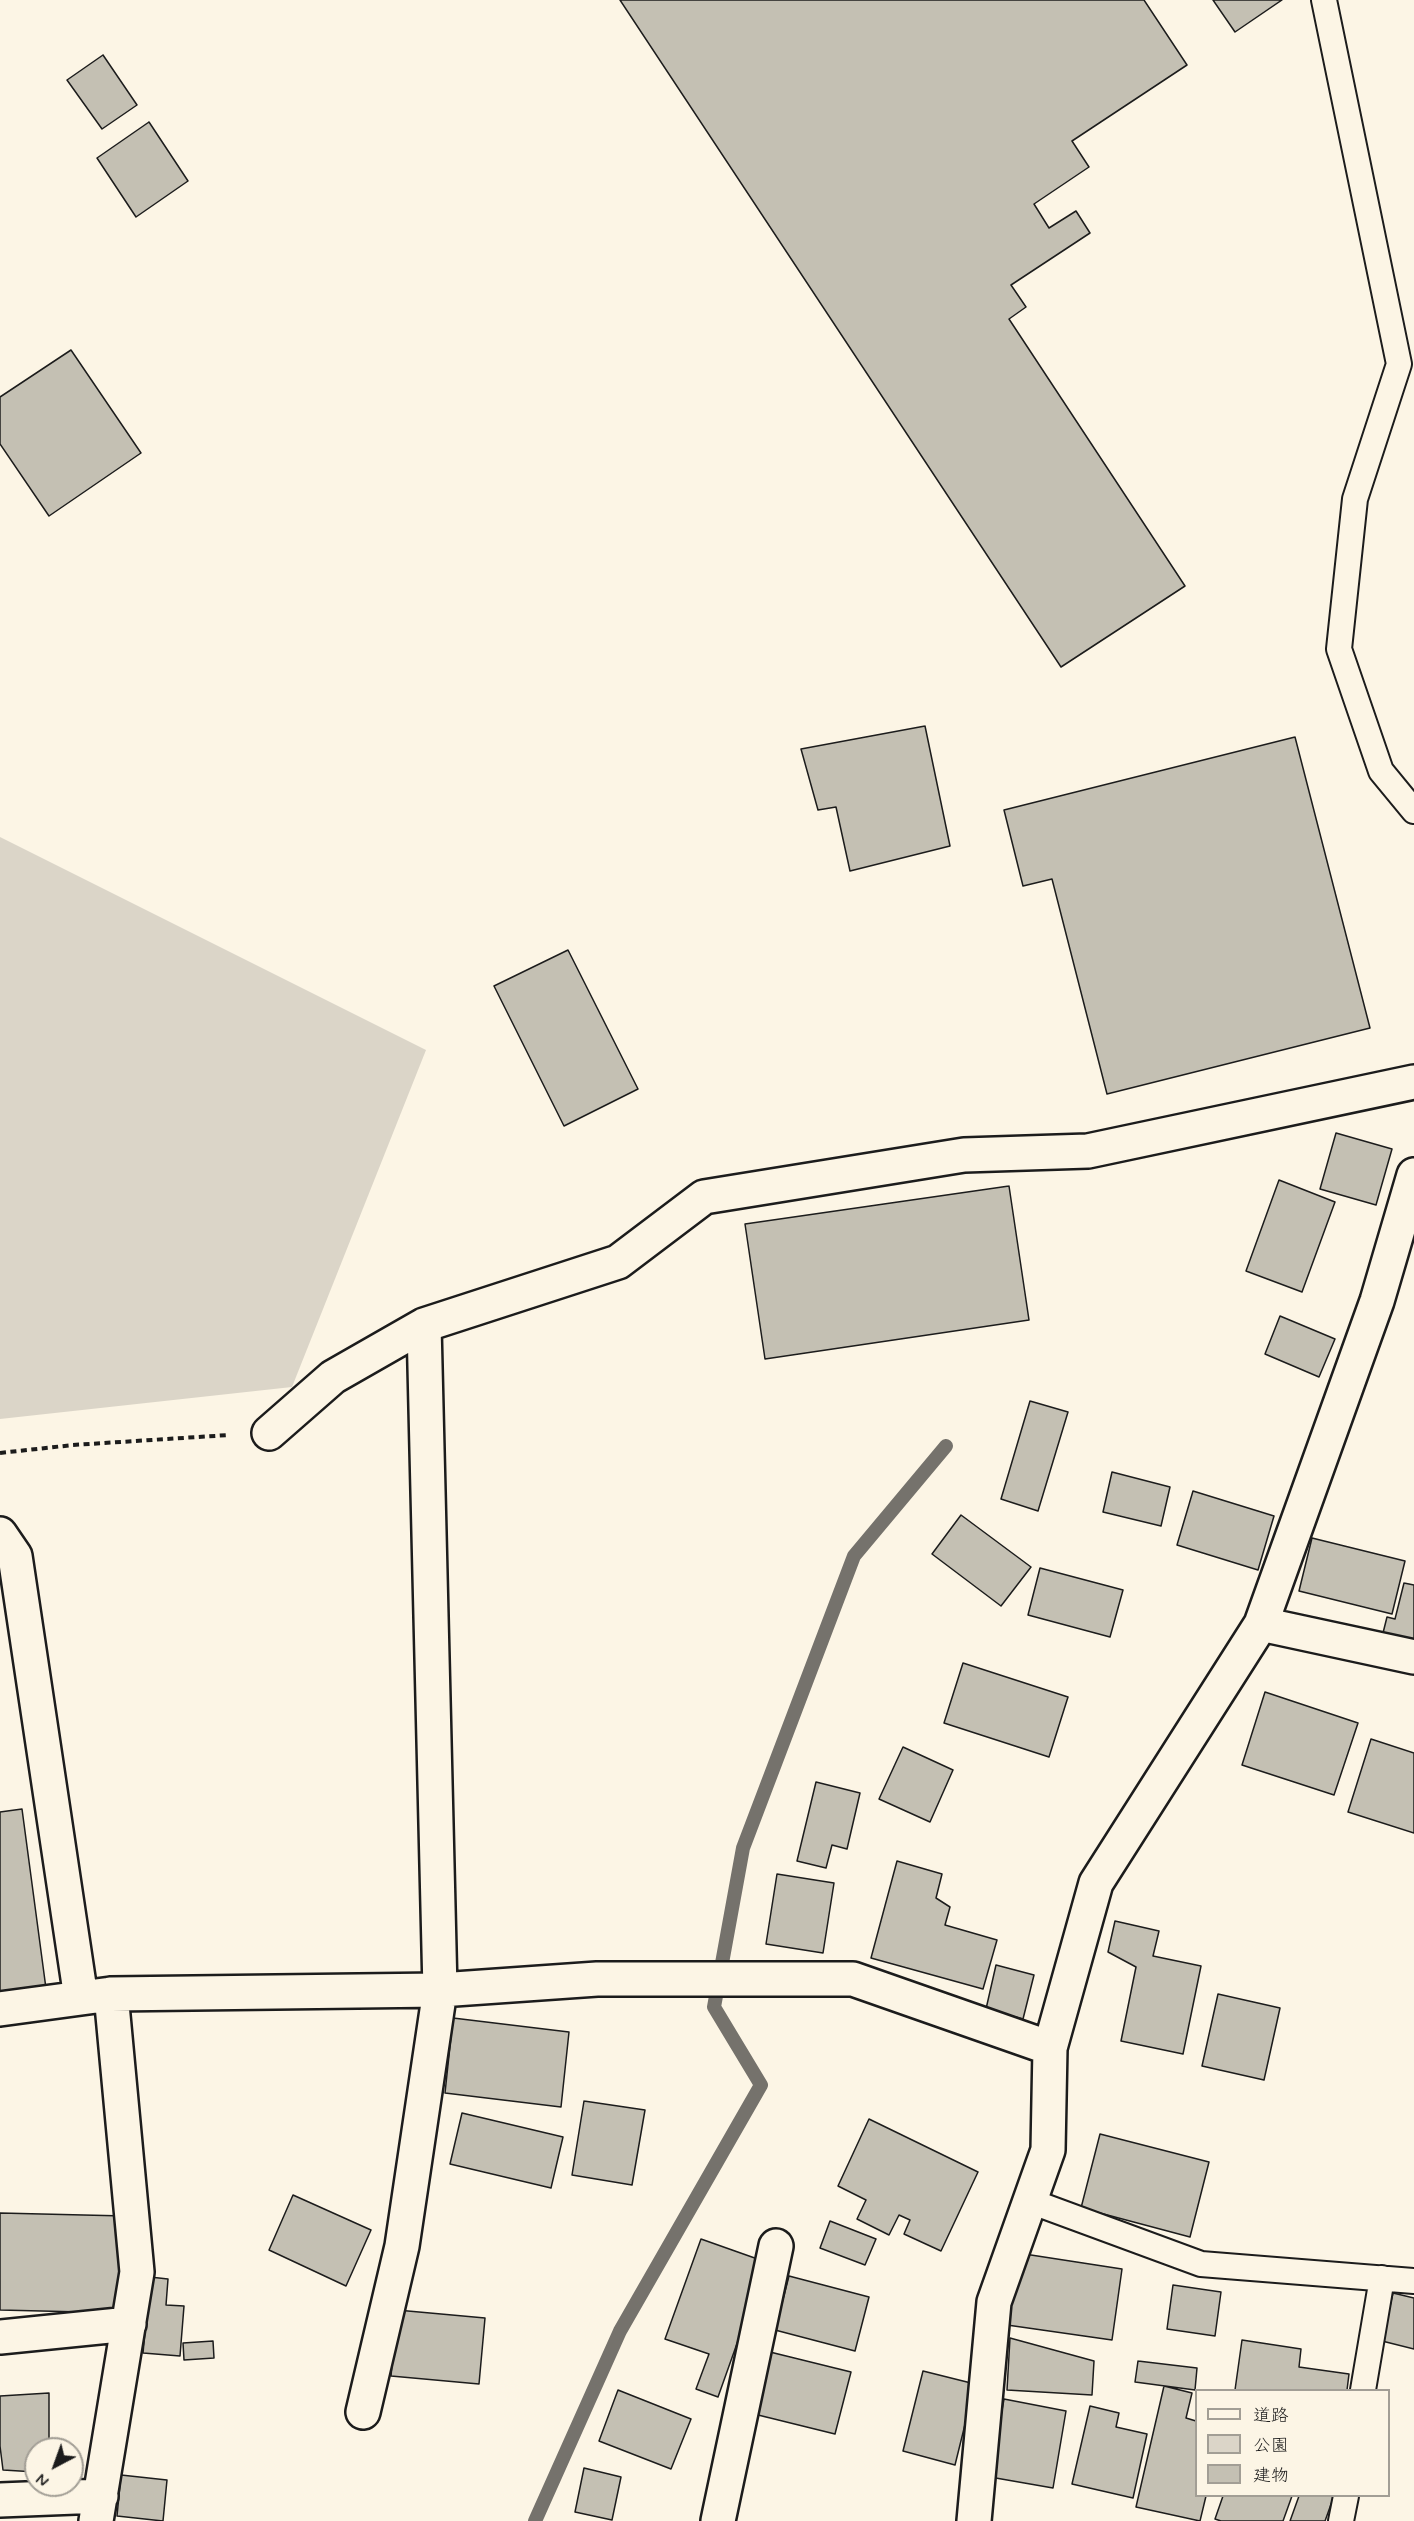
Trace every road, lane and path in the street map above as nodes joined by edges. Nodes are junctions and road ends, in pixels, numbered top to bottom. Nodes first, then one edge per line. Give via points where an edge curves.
1 (1324, 0) edge
2 (1414, 811) edge
3 (1414, 1082) edge
4 (1414, 1174) edge
5 (424, 1325) junction
6 (269, 1432) joint
7 (0, 1453) edge
8 (0, 1533) edge
9 (1261, 1624) junction
10 (1414, 1657) edge
11 (440, 1990) junction
12 (96, 1996) junction
13 (0, 2009) edge
14 (1050, 2048) junction
15 (1030, 2201) junction
16 (776, 2246) dead end
17 (1382, 2278) junction
18 (1414, 2281) edge
19 (129, 2324) junction
20 (0, 2337) edge
21 (1363, 2389) edge
22 (363, 2412) dead end
23 (1346, 2497) edge
24 (0, 2500) edge
25 (99, 2508) edge
26 (718, 2521) edge
27 (974, 2521) edge
28 (1341, 2521) edge

1 - 2 lane via 1399,364 1355,499 1339,649 1381,771
3 - 5 street via 1088,1151 964,1155 704,1197 618,1262
4 - 9 street via 1377,1301
5 - 6 street via 333,1377
5 - 11 street
6 - 7 path
8 - 12 street via 15,1556
9 - 10 street
9 - 14 street via 1096,1883
11 - 12 street
11 - 14 street via 597,1979 853,1979
11 - 22 street via 402,2246
12 - 13 street
12 - 19 street via 137,2272
14 - 15 street via 1048,2150
15 - 17 lane via 1201,2264
15 - 27 street via 994,2302
16 - 26 street
17 - 18 lane
17 - 21 lane
19 - 20 street
19 - 25 street
23 - 28 lane
24 - 25 street

